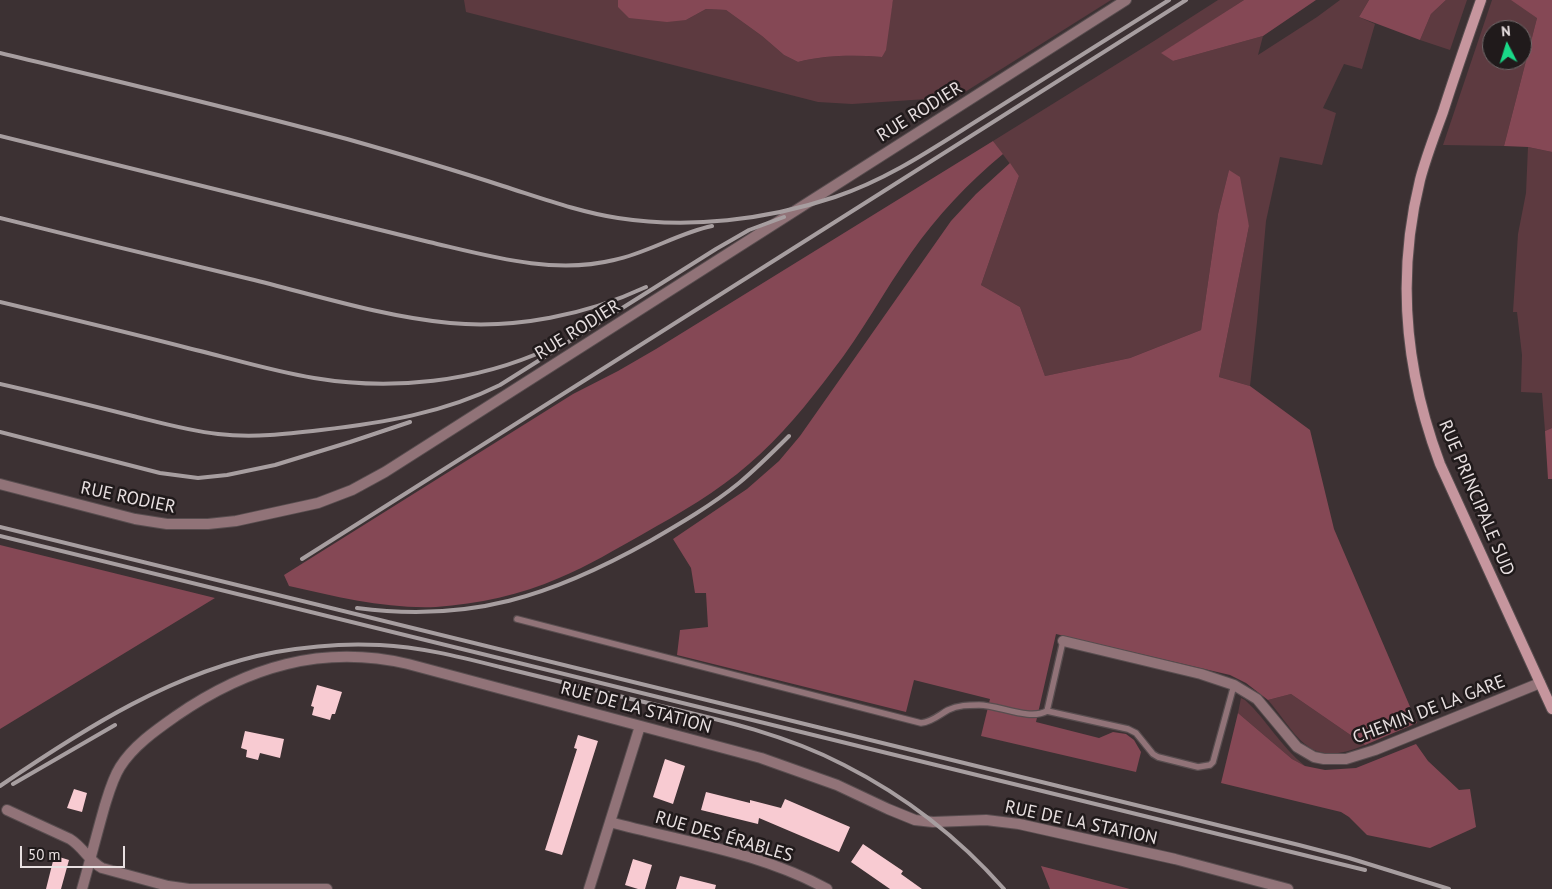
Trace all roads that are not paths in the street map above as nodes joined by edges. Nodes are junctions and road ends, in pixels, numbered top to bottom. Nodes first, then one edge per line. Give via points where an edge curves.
1 (1126, 0) edge
2 (1481, 0) edge
3 (0, 484) edge
4 (517, 619) dead end
5 (1064, 641) joint
6 (1540, 683) junction
7 (1234, 685) junction
8 (1552, 710) edge
9 (1047, 711) junction
10 (640, 726) junction
11 (7, 810) dead end
12 (610, 822) junction
13 (91, 859) junction
14 (82, 889) edge
15 (228, 889) edge
16 (327, 889) edge
17 (588, 889) edge
18 (827, 889) edge
19 (1288, 889) edge

1 - 3 street, RUE RODIER via 352,490 318,503 236,521 184,525 135,519
2 - 6 street, RUE PRINCIPALE SUD via 1426,159 1416,199 1407,270 1408,334 1419,398 1440,464
4 - 9 lane via 921,723 966,705 1030,714
5 - 7 street, CHEMIN DE LA GARE
5 - 9 lane
6 - 7 street, CHEMIN DE LA GARE via 1375,750 1334,760 1314,757 1296,747 1257,699
6 - 8 street, RUE PRINCIPALE SUD
7 - 9 lane via 1216,755 1210,765 1203,767 1158,757 1136,733 1128,729
10 - 12 street
10 - 13 street, RUE DE LA STATION via 392,660 343,657 277,666 213,692 164,724 132,751 115,777
10 - 19 street, RUE DE LA STATION via 787,766 915,820 986,820 1019,824 1175,859
11 - 13 street via 70,839
12 - 17 street
12 - 18 street, RUE DES ÉRABLES via 757,859
13 - 14 street, RUE DE LA STATION
13 - 15 street via 102,868 168,886
15 - 16 street

